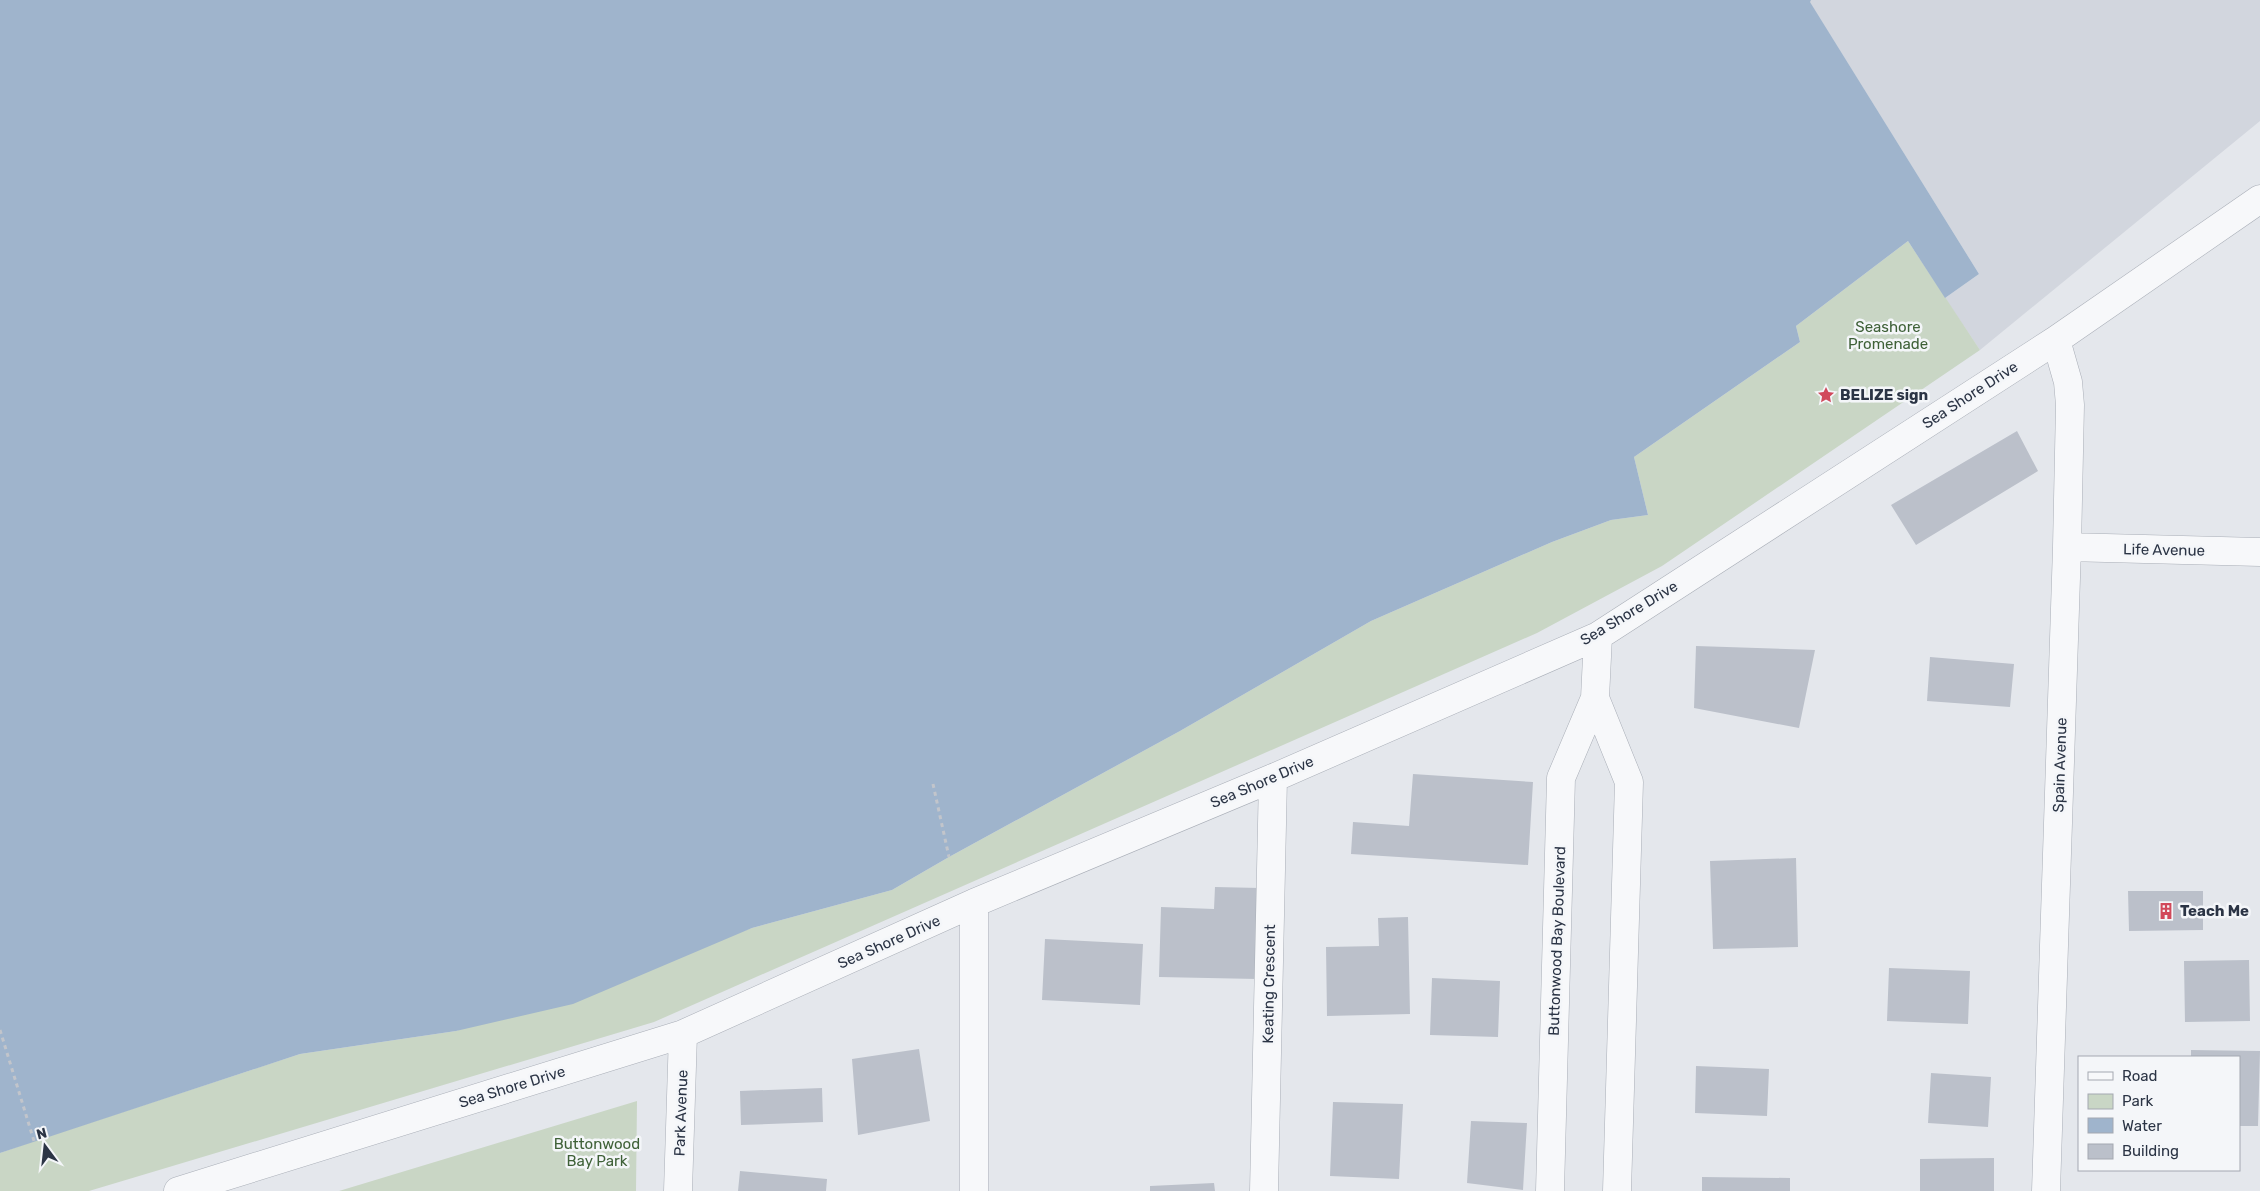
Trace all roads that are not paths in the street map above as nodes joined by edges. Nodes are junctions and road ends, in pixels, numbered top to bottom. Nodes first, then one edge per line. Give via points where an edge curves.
1 (2260, 199) edge
2 (2056, 340) junction
3 (2067, 547) junction
4 (2260, 552) edge
5 (1598, 636) junction
6 (1595, 698) junction
7 (1273, 778) junction
8 (974, 903) junction
9 (683, 1034) junction
10 (193, 1189) edge
11 (678, 1191) edge
12 (974, 1191) edge
13 (1264, 1191) edge
14 (1550, 1191) edge
15 (1617, 1191) edge
16 (2046, 1191) edge

1 - 2 street, Sea Shore Drive
2 - 3 street, Spain Avenue via 2068,382 2070,405
2 - 5 street, Sea Shore Drive
3 - 4 street, Life Avenue
3 - 16 street, Spain Avenue
5 - 6 street, Buttonwood Bay Boulevard
5 - 7 street, Sea Shore Drive
6 - 14 street, Buttonwood Bay Boulevard via 1561,778
6 - 15 street, Buttonwood Bay Boulevard via 1629,782
7 - 8 street, Sea Shore Drive
7 - 13 street, Keating Crescent
8 - 9 street, Sea Shore Drive
8 - 12 street
9 - 10 street, Sea Shore Drive
9 - 11 street, Park Avenue

